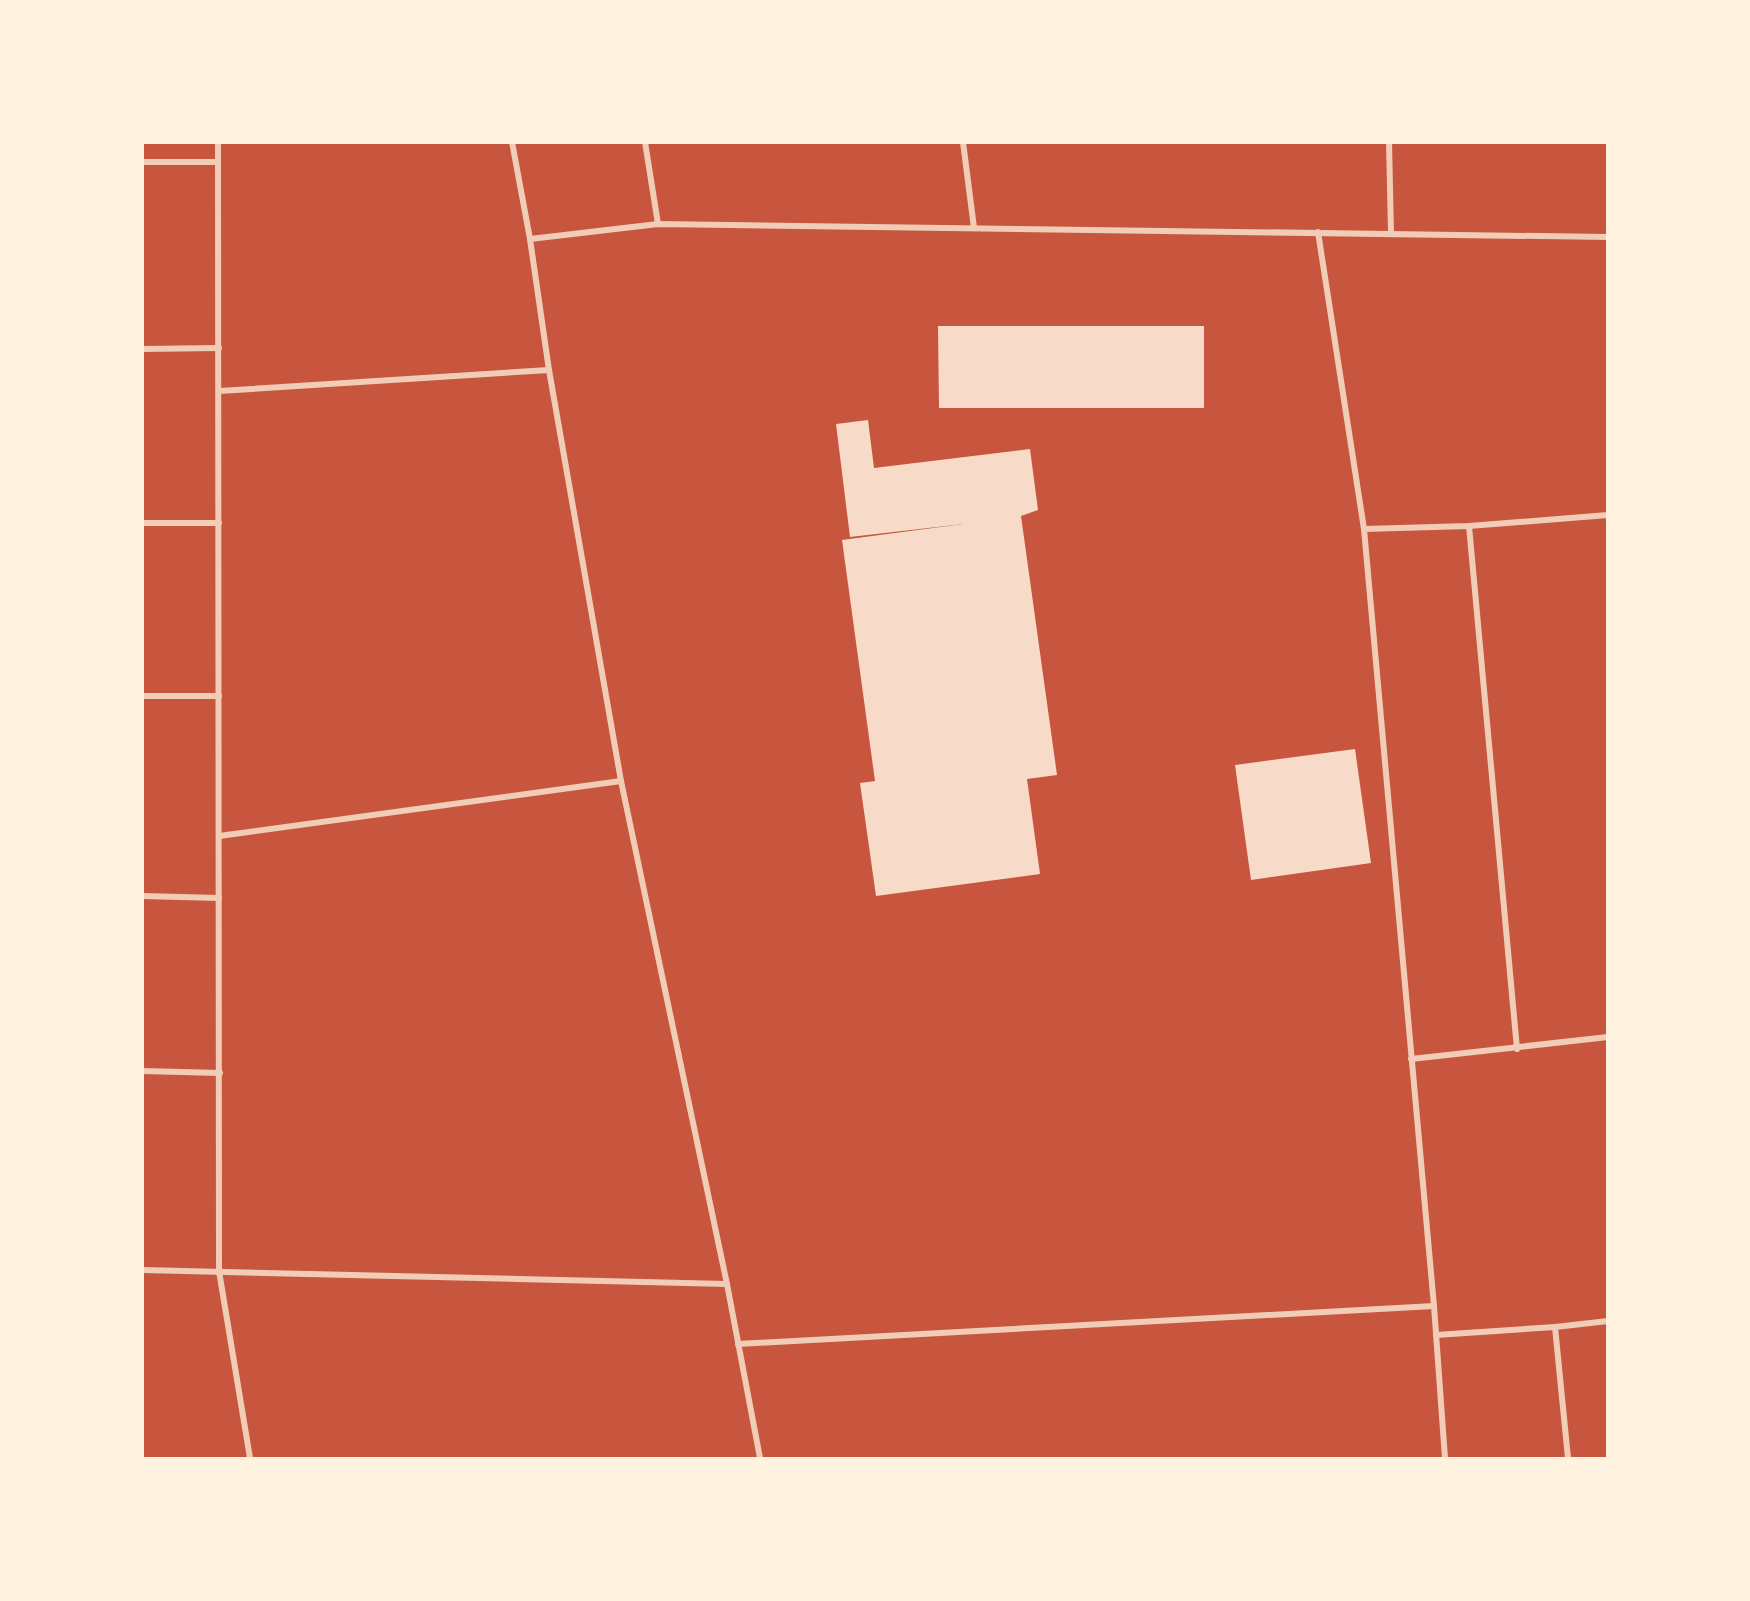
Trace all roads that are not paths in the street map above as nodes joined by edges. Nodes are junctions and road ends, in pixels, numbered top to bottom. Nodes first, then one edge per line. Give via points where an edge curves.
1 (218, 142) edge
2 (512, 142) edge
3 (645, 142) edge
4 (963, 142) edge
5 (1389, 142) edge
6 (142, 162) edge
7 (218, 162) junction
8 (657, 224) junction
9 (975, 228) junction
10 (1318, 232) junction
11 (1391, 233) junction
12 (1608, 237) edge
13 (530, 239) junction
14 (219, 348) junction
15 (142, 349) edge
16 (549, 370) junction
17 (219, 391) junction
18 (1608, 515) edge
19 (142, 523) edge
20 (219, 523) junction
21 (1469, 526) junction
22 (1364, 529) junction
23 (142, 696) edge
24 (219, 696) junction
25 (621, 781) junction
26 (219, 836) junction
27 (142, 896) edge
28 (219, 898) junction
29 (1608, 1037) edge
30 (1517, 1049) junction
31 (1411, 1059) junction
32 (142, 1071) edge
33 (220, 1073) junction
34 (142, 1270) edge
35 (219, 1271) junction
36 (727, 1284) junction
37 (1434, 1306) junction
38 (1608, 1321) edge
39 (1555, 1327) junction
40 (1436, 1335) junction
41 (738, 1344) junction
42 (250, 1458) edge
43 (759, 1458) edge
44 (1445, 1458) edge
45 (1568, 1458) edge

1 - 7 street
2 - 13 street
3 - 8 street
4 - 9 street
5 - 11 street
6 - 7 street
7 - 14 street
8 - 9 street
8 - 13 street
9 - 10 street
10 - 11 street
10 - 22 street
11 - 12 street
13 - 16 street
14 - 15 street
14 - 17 street
16 - 17 street
16 - 25 street
17 - 20 street
18 - 21 street
19 - 20 street
20 - 24 street
21 - 22 street
21 - 30 street
22 - 31 street
23 - 24 street
24 - 26 street
25 - 26 street
25 - 36 street
26 - 28 street
27 - 28 street
28 - 33 street
29 - 30 street
30 - 31 street
31 - 37 street
32 - 33 street
33 - 35 street
34 - 35 street
35 - 36 street
35 - 42 street
36 - 41 street
37 - 40 street
37 - 41 street
38 - 39 street
39 - 40 street
39 - 45 street
40 - 44 street
41 - 43 street

